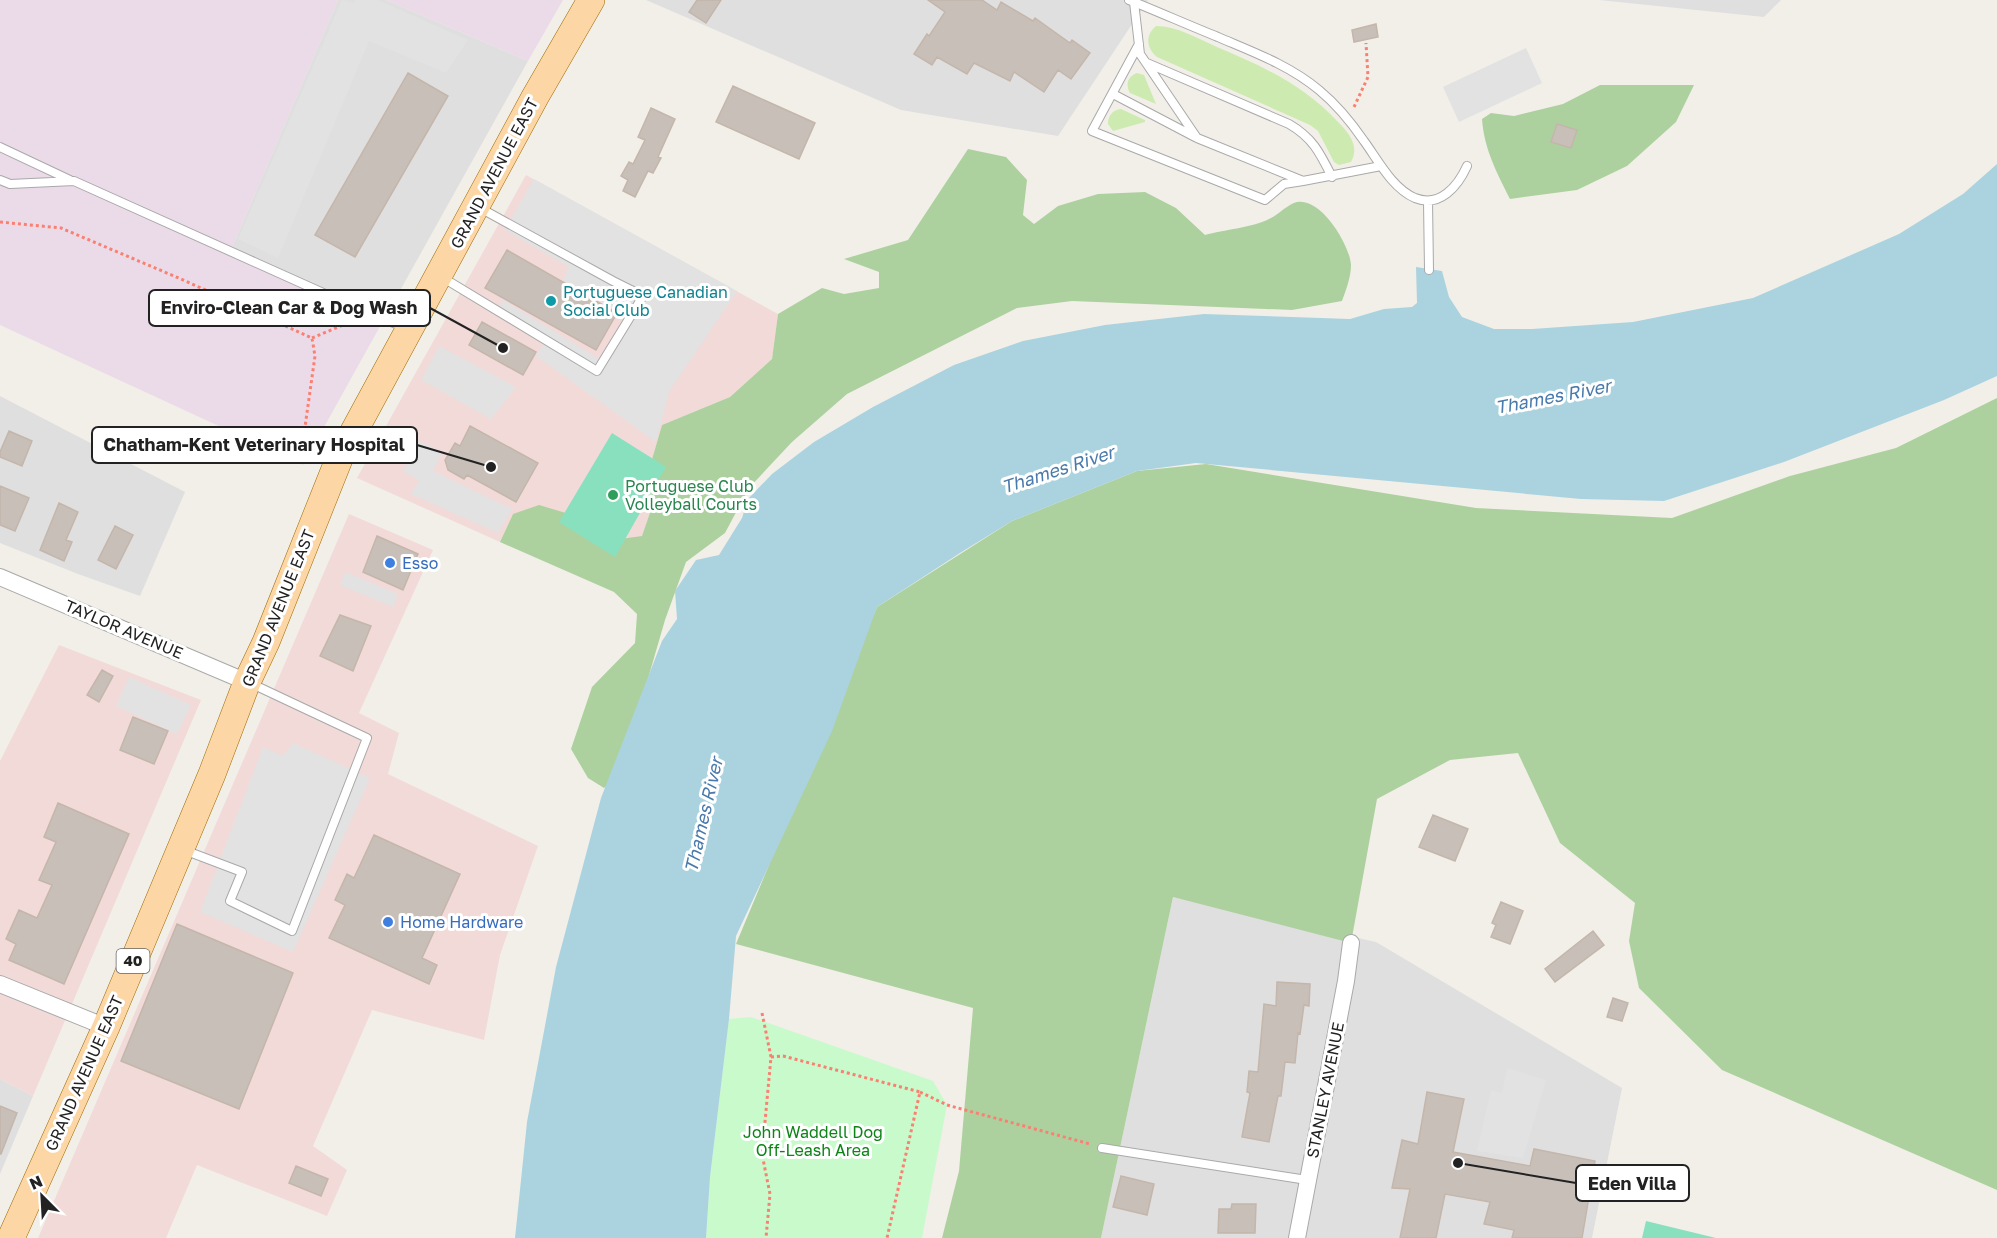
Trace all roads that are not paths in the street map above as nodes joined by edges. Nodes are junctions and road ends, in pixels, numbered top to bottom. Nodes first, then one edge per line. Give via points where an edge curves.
1 (591, 0) edge
2 (1131, 1) edge
3 (1139, 44) junction
4 (1146, 62) junction
5 (1113, 94) junction
6 (1197, 138) junction
7 (0, 147) edge
8 (1382, 166) junction
9 (1467, 166) dead end
10 (1332, 177) junction
11 (0, 180) edge
12 (1304, 181) junction
13 (74, 182) junction
14 (1428, 201) junction
15 (477, 206) junction
16 (1430, 270) dead end
17 (440, 275) junction
18 (410, 328) junction
19 (0, 577) edge
20 (247, 682) junction
21 (180, 848) junction
22 (1351, 943) dead end
23 (0, 984) edge
24 (106, 1027) junction
25 (1102, 1148) road end
26 (1307, 1180) junction
27 (11, 1238) edge
28 (1297, 1238) edge

1 - 15 main road, GRAND AVENUE EAST / 40
2 - 3 lane
2 - 8 lane via 1282,66 1320,90
3 - 4 lane
3 - 5 lane
4 - 6 lane
4 - 10 lane via 1302,131 1313,141
5 - 6 lane
5 - 12 lane via 1092,131 1265,200 1284,184
6 - 12 lane
7 - 13 lane
8 - 10 lane
8 - 14 lane via 1406,193
9 - 14 lane via 1452,190
10 - 12 lane
11 - 13 lane via 10,184
13 - 18 lane via 370,314
14 - 16 lane
15 - 17 main road, GRAND AVENUE EAST / 40
15 - 17 lane via 644,296 597,371
17 - 18 main road, GRAND AVENUE EAST / 40
18 - 20 main road, GRAND AVENUE EAST / 40 via 339,459
19 - 20 street, TAYLOR AVENUE
20 - 21 main road, GRAND AVENUE EAST / 40
20 - 21 lane via 367,738 292,931 230,900 242,872
21 - 24 main road, GRAND AVENUE EAST / 40
22 - 26 street, STANLEY AVENUE
23 - 24 street
24 - 27 main road, GRAND AVENUE EAST / 40
25 - 26 lane
26 - 28 street, STANLEY AVENUE

